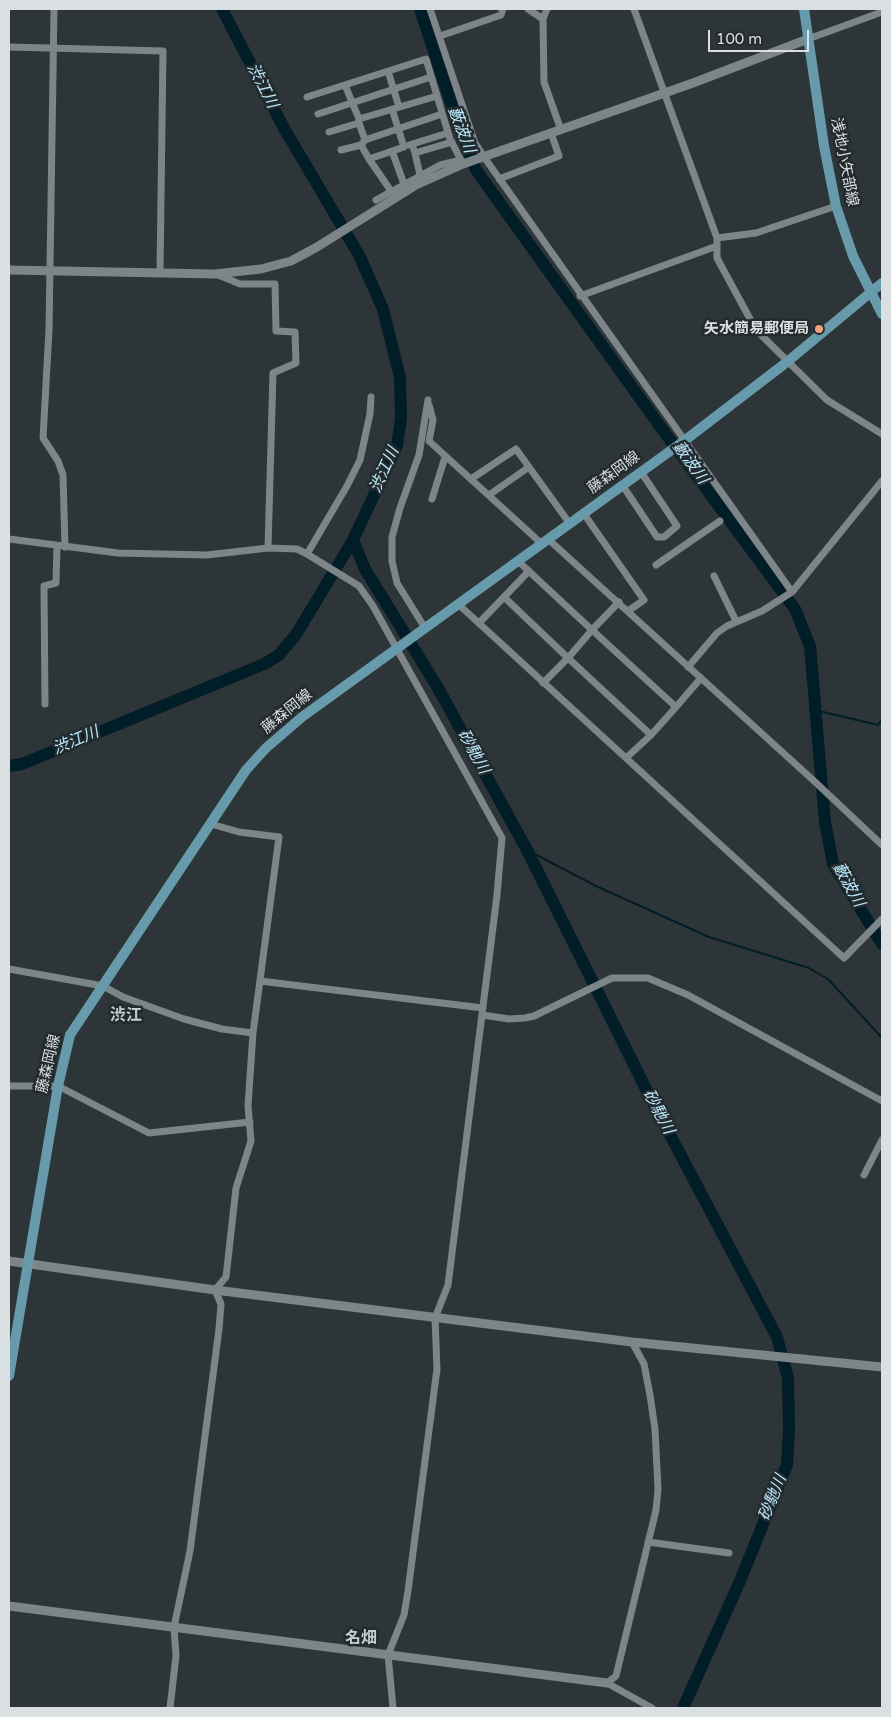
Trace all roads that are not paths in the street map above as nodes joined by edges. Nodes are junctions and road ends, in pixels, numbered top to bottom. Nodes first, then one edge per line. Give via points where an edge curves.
1 (54, 9) edge
2 (430, 9) edge
3 (503, 9) edge
4 (528, 9) edge
5 (547, 9) edge
6 (634, 9) edge
7 (804, 9) edge
8 (882, 12) edge
9 (543, 19) junction
10 (440, 36) junction
11 (808, 39) junction
12 (9, 47) edge
13 (53, 49) junction
14 (388, 71) junction
15 (432, 76) junction
16 (345, 85) junction
17 (393, 89) junction
18 (665, 92) junction
19 (437, 96) junction
20 (307, 97) dead end
21 (352, 103) junction
22 (396, 108) junction
23 (318, 114) dead end
24 (442, 114) junction
25 (359, 121) junction
26 (398, 128) junction
27 (561, 130) junction
28 (329, 132) dead end
29 (448, 133) junction
30 (552, 133) junction
31 (452, 142) junction
32 (363, 143) junction
33 (412, 144) junction
34 (404, 147) junction
35 (341, 150) dead end
36 (392, 151) junction
37 (415, 153) junction
38 (481, 158) junction
39 (369, 159) junction
40 (463, 162) junction
41 (420, 175) junction
42 (499, 179) junction
43 (404, 184) junction
44 (391, 191) junction
45 (376, 200) dead end
46 (836, 206) junction
47 (717, 242) junction
48 (9, 270) edge
49 (48, 270) junction
50 (160, 272) junction
51 (215, 274) junction
52 (882, 283) edge
53 (870, 293) junction
54 (580, 296) junction
55 (882, 314) edge
56 (787, 362) junction
57 (371, 397) dead end
58 (882, 434) edge
59 (684, 441) junction
60 (445, 457) junction
61 (529, 466) junction
62 (641, 472) junction
63 (471, 479) junction
64 (882, 481) edge
65 (622, 486) junction
66 (488, 495) junction
67 (432, 499) dead end
68 (584, 514) junction
69 (720, 521) dead end
70 (570, 524) junction
71 (9, 539) edge
72 (545, 542) junction
73 (61, 546) junction
74 (268, 548) junction
75 (307, 554) junction
76 (518, 561) junction
77 (656, 566) dead end
78 (529, 571) junction
79 (714, 576) dead end
80 (792, 592) junction
81 (504, 597) junction
82 (619, 602) junction
83 (458, 604) junction
84 (628, 611) junction
85 (736, 621) junction
86 (479, 623) junction
87 (425, 628) junction
88 (592, 630) junction
89 (395, 650) junction
90 (568, 658) junction
91 (688, 667) junction
92 (701, 678) junction
93 (543, 683) junction
94 (45, 704) dead end
95 (676, 707) junction
96 (650, 734) junction
97 (626, 758) junction
98 (211, 824) junction
99 (882, 845) edge
100 (880, 921) edge
101 (9, 969) edge
102 (260, 981) junction
103 (102, 986) junction
104 (482, 1011) junction
105 (253, 1033) junction
106 (9, 1086) edge
107 (58, 1086) junction
108 (882, 1101) edge
109 (250, 1122) junction
110 (882, 1140) edge
111 (880, 1152) edge
112 (864, 1175) dead end
113 (9, 1261) edge
114 (28, 1265) junction
115 (215, 1290) junction
116 (435, 1318) junction
117 (632, 1342) junction
118 (882, 1367) edge
119 (9, 1376) edge
120 (648, 1542) junction
121 (729, 1553) dead end
122 (9, 1606) edge
123 (174, 1627) junction
124 (388, 1655) junction
125 (607, 1683) junction
126 (170, 1708) edge
127 (393, 1708) edge
128 (652, 1708) edge

1 - 13 street
2 - 10 street
3 - 10 street via 501,15
4 - 9 street
5 - 9 street
6 - 18 street
7 - 11 main road, 浅地小矢部線
8 - 11 street
9 - 27 street via 544,82
10 - 38 street
11 - 18 street
11 - 46 main road, 浅地小矢部線 via 827,168
12 - 13 street
13 - 49 street
13 - 50 street via 163,51
14 - 15 street via 426,59
14 - 16 street
14 - 17 street
15 - 17 street
15 - 19 street
16 - 20 street
16 - 21 street
17 - 21 street
17 - 22 street
18 - 27 street
18 - 47 street
19 - 22 street
19 - 24 street
21 - 23 street
21 - 25 street
22 - 25 street
22 - 26 street
24 - 26 street
24 - 29 street
25 - 28 street
25 - 32 street
26 - 32 street
26 - 34 street
27 - 30 street
29 - 31 street
29 - 33 street
30 - 38 street
30 - 42 street via 558,156
31 - 37 street
31 - 40 street
32 - 35 street
32 - 39 street
33 - 34 street
33 - 37 street
34 - 36 street
36 - 39 street
36 - 43 street
37 - 41 street
38 - 40 street
38 - 42 street
39 - 44 street
40 - 41 street via 440,164
40 - 51 street via 416,185 317,248 261,269
41 - 43 street
42 - 54 street
43 - 44 street
44 - 45 street
46 - 47 street via 756,233
46 - 53 main road, 浅地小矢部線
47 - 54 street
47 - 56 street via 717,258 756,330
48 - 49 street
49 - 50 street
49 - 73 street via 49,339 43,438 63,475
50 - 51 street
51 - 74 street via 240,284 275,284 276,331 295,332 296,364 273,372
52 - 53 main road, 藤森岡線
53 - 55 main road, 浅地小矢部線
53 - 56 main road, 藤森岡線
54 - 59 street
56 - 58 street via 827,400
56 - 59 main road, 藤森岡線
57 - 75 street via 360,460
59 - 62 main road, 藤森岡線
59 - 80 street
60 - 63 street
60 - 67 street
60 - 87 street via 429,441 433,420 428,400 420,455 400,508 392,546 398,583
61 - 63 street via 516,449
61 - 66 street
61 - 70 street
62 - 65 main road, 藤森岡線
62 - 65 street via 677,526 664,537 656,537
63 - 66 street
64 - 80 street
65 - 68 main road, 藤森岡線
66 - 72 street
68 - 70 main road, 藤森岡線
68 - 84 street via 644,600
69 - 77 street
70 - 72 main road, 藤森岡線
71 - 73 street
72 - 76 main road, 藤森岡線
72 - 82 street
73 - 74 street via 118,553 207,555
73 - 94 street via 56,583 44,586
74 - 75 street via 297,549
75 - 89 street via 359,586
76 - 78 street
76 - 83 main road, 藤森岡線
78 - 81 street
78 - 88 street
79 - 85 street
80 - 85 street
81 - 86 street
81 - 90 street
82 - 84 street
82 - 88 street
83 - 86 street
83 - 87 main road, 藤森岡線
84 - 91 street
85 - 91 street via 717,633
86 - 93 street
87 - 89 main road, 藤森岡線
88 - 90 street
88 - 95 street
89 - 98 main road, 藤森岡線 via 302,717 266,748 246,770
89 - 104 street via 502,838
90 - 93 street
90 - 96 street
91 - 92 street
92 - 95 street
92 - 99 street
93 - 97 street
95 - 96 street
96 - 97 street
97 - 100 street via 844,958
98 - 102 street via 239,832 279,837
98 - 103 main road, 藤森岡線
101 - 103 street
102 - 104 street
102 - 105 street
103 - 105 street via 184,1019
103 - 107 main road, 藤森岡線 via 70,1035
104 - 108 street via 509,1019 525,1018 612,978 648,978 688,996
104 - 116 street via 448,1285
105 - 109 street via 248,1106
106 - 107 street
107 - 109 street via 148,1133
107 - 114 main road, 藤森岡線
109 - 115 street via 251,1141 236,1188 226,1277
110 - 111 street
111 - 112 street
113 - 114 street
114 - 115 street
114 - 119 main road, 藤森岡線
115 - 116 street
115 - 123 street via 221,1304 219,1329 190,1551
116 - 117 street
116 - 124 street via 437,1369 408,1591 404,1615
117 - 118 street
117 - 120 street via 644,1364 655,1429 658,1489
120 - 121 street
120 - 125 street via 616,1676
122 - 123 street
123 - 124 street
123 - 126 street via 176,1656
124 - 125 street
124 - 127 street
125 - 128 street

